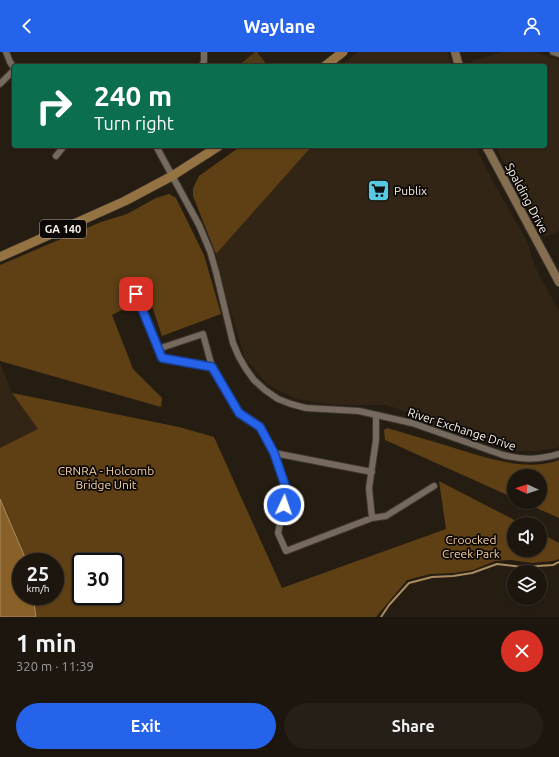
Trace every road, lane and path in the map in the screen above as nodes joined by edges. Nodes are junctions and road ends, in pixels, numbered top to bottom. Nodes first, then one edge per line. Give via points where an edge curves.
1 (6, 52) edge
2 (204, 52) edge
3 (343, 52) edge
4 (455, 52) edge
5 (553, 52) edge
6 (559, 54) edge
7 (203, 64) edge
8 (328, 64) edge
9 (458, 64) edge
10 (12, 66) edge
11 (12, 71) edge
12 (0, 84) edge
13 (62, 148) edge
14 (157, 148) edge
15 (216, 148) edge
16 (487, 148) edge
17 (56, 156) dead end
18 (172, 176) junction
19 (0, 257) edge
20 (559, 282) edge
21 (136, 294) dead end
22 (158, 349) junction
23 (212, 367) junction
24 (376, 416) junction
25 (274, 453) junction
26 (559, 454) edge
27 (372, 472) junction
28 (434, 486) dead end
29 (372, 518) junction

1 - 10 street
2 - 7 street
3 - 8 main road
4 - 9 main road
5 - 6 street
11 - 12 street
13 - 17 street
14 - 18 street, River Exchange Drive
15 - 18 main road, GA 140
16 - 20 main road, Spalding Drive
18 - 19 main road, GA 140 via 124,201
18 - 24 street, River Exchange Drive via 210,251 233,343 254,380 265,390 291,404 306,408 359,411
21 - 22 street
22 - 23 street via 162,358
22 - 23 street via 203,334
23 - 25 street via 239,413 260,427
24 - 26 street, River Exchange Drive via 412,423 503,455 535,459
24 - 27 street
25 - 27 street
25 - 29 street via 287,491 278,533 286,551
27 - 29 street via 369,488
28 - 29 street via 386,516

